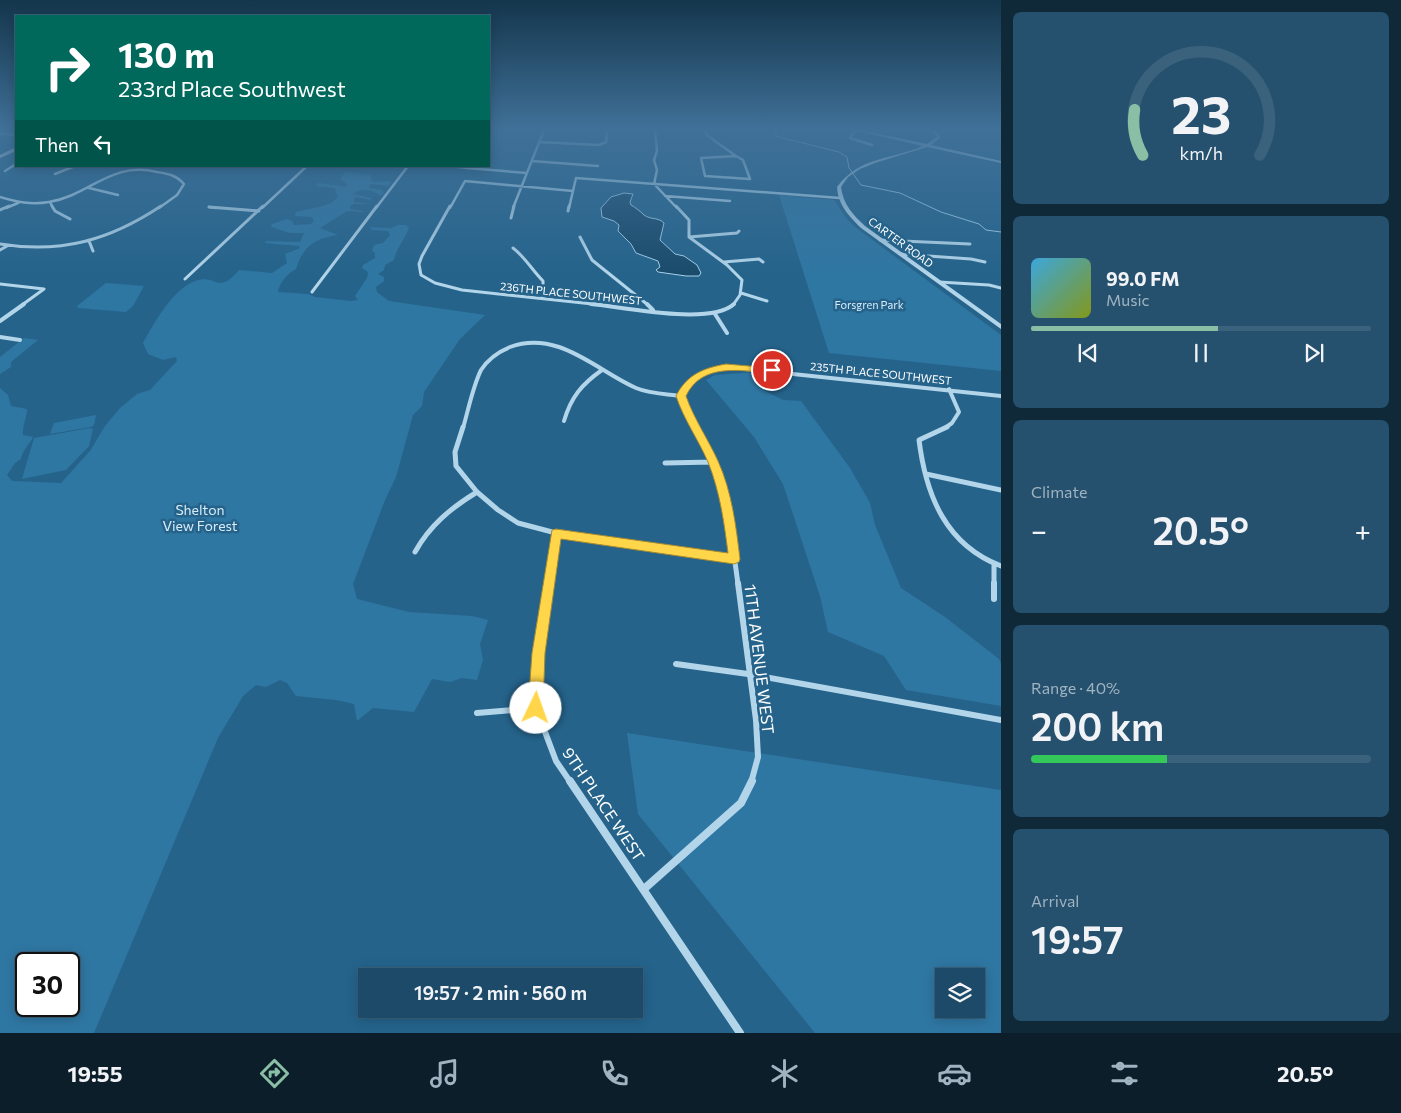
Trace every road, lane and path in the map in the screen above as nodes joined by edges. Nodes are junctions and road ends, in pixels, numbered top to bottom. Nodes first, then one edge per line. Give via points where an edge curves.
1 (104, 178) edge
2 (179, 178) edge
3 (294, 178) edge
4 (399, 178) edge
5 (525, 178) edge
6 (576, 178) edge
7 (579, 178) edge
8 (655, 178) edge
9 (738, 178) edge
10 (750, 178) edge
11 (846, 178) edge
12 (654, 184) junction
13 (521, 186) junction
14 (89, 188) junction
15 (573, 191) junction
16 (118, 195) dead end
17 (665, 196) junction
18 (0, 197) edge
19 (840, 198) junction
20 (730, 201) dead end
21 (50, 202) junction
22 (18, 203) junction
23 (209, 207) dead end
24 (0, 210) edge
25 (259, 211) junction
26 (568, 211) dead end
27 (511, 218) dead end
28 (70, 219) dead end
29 (739, 231) dead end
30 (580, 237) dead end
31 (689, 237) junction
32 (880, 240) junction
33 (89, 241) junction
34 (0, 244) edge
35 (970, 244) dead end
36 (7, 246) junction
37 (513, 248) dead end
38 (0, 250) edge
39 (93, 251) dead end
40 (900, 254) junction
41 (724, 262) junction
42 (763, 262) dead end
43 (985, 262) dead end
44 (186, 279) dead end
45 (939, 282) junction
46 (0, 284) edge
47 (1001, 288) edge
48 (312, 292) dead end
49 (741, 294) junction
50 (543, 298) junction
51 (767, 301) dead end
52 (653, 310) junction
53 (715, 314) junction
54 (0, 321) edge
55 (994, 322) joint
56 (1001, 327) edge
57 (727, 333) dead end
58 (0, 337) edge
59 (20, 340) dead end
60 (602, 370) junction
61 (949, 389) junction
62 (681, 396) junction
63 (1001, 396) edge
64 (564, 421) dead end
65 (713, 462) junction
66 (665, 464) dead end
67 (926, 474) junction
68 (1001, 490) edge
69 (477, 492) junction
70 (556, 533) junction
71 (415, 552) dead end
72 (734, 559) junction
73 (994, 564) junction
74 (1001, 566) edge
75 (994, 599) dead end
76 (676, 664) dead end
77 (748, 674) junction
78 (536, 708) junction
79 (477, 713) dead end
80 (1001, 720) edge
81 (644, 888) junction
82 (740, 1033) edge

1 - 14 street
2 - 33 street via 184,184 178,194 133,225
3 - 25 street
4 - 48 street
5 - 13 street
6 - 15 street
7 - 12 street
8 - 12 street
9 - 10 street
11 - 19 street via 839,188
12 - 17 street
12 - 19 street
13 - 15 street
13 - 27 street
13 - 50 street, 236TH PLACE SOUTHWEST via 465,182 419,264 421,275 462,290
14 - 16 street
14 - 21 street
15 - 26 street
17 - 20 street
17 - 31 street via 689,220
18 - 22 street
19 - 32 street, CARTER ROAD via 854,220
21 - 22 street
21 - 28 street via 55,211
22 - 24 street
23 - 25 street
25 - 44 street
29 - 31 street
30 - 52 street via 592,260
31 - 41 street
32 - 35 street
32 - 40 street, CARTER ROAD
33 - 36 street via 44,247
33 - 39 street
34 - 36 street
36 - 38 street
37 - 50 street via 543,281
40 - 43 street
40 - 45 street, CARTER ROAD
41 - 42 street via 759,259
41 - 49 street via 741,277
45 - 47 street
45 - 55 street, CARTER ROAD
46 - 54 street via 44,289
49 - 51 street
49 - 53 street via 730,307
50 - 52 street, 236TH PLACE SOUTHWEST
52 - 53 street, 236TH PLACE SOUTHWEST
53 - 57 street
55 - 56 street
58 - 59 street
60 - 62 street via 637,389
60 - 64 street via 580,385 569,402
60 - 69 street via 585,357 549,344 514,346 487,360 455,452 456,466
61 - 62 street, 235TH PLACE SOUTHWEST via 726,367 695,377
61 - 63 street, 235TH PLACE SOUTHWEST
61 - 67 street via 959,412 949,428 931,432 919,440
62 - 65 street, 11TH AVENUE WEST
65 - 66 street
65 - 72 street, 11TH AVENUE WEST via 727,504
67 - 68 street
67 - 73 street via 931,496 942,518 958,538
69 - 70 street via 518,522
69 - 71 street via 449,510 422,536
70 - 72 street
70 - 78 street, 9TH PLACE WEST via 538,653
72 - 77 street, 11TH AVENUE WEST
73 - 74 street
73 - 75 street
76 - 77 street
77 - 80 street
77 - 81 street, 11TH AVENUE WEST via 756,720 758,758 754,777 741,803
78 - 79 street
78 - 81 street, 9TH PLACE WEST via 556,761
81 - 82 street, 9TH PLACE WEST

